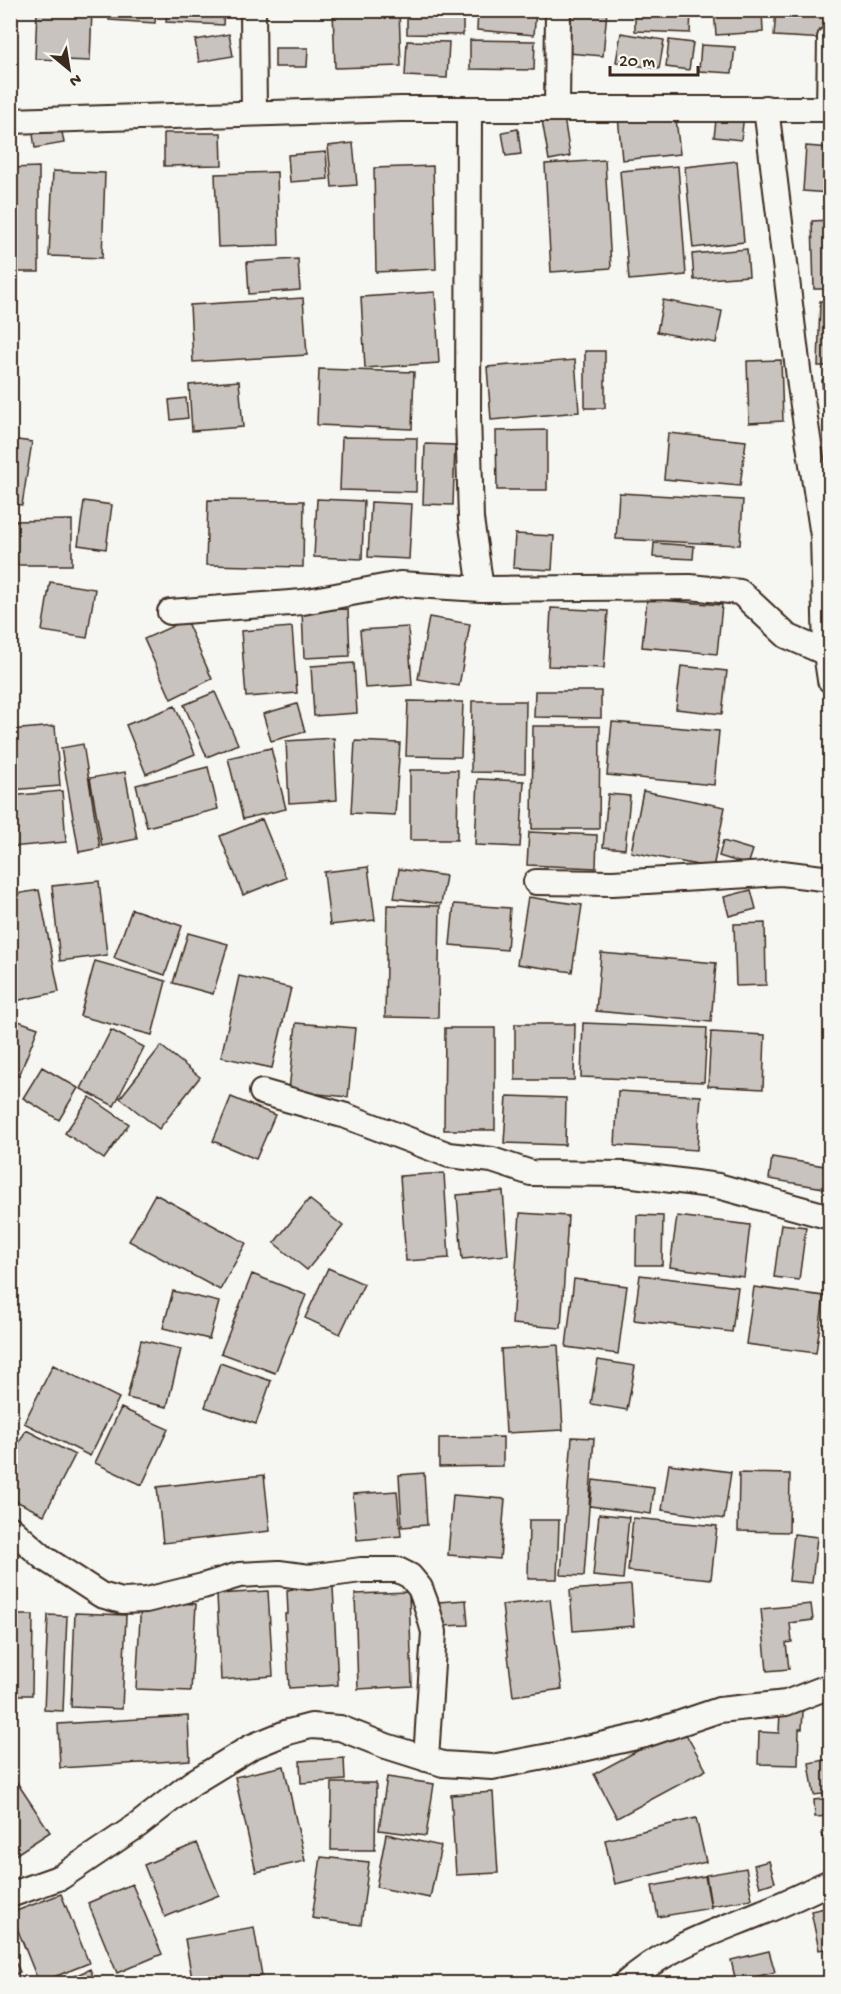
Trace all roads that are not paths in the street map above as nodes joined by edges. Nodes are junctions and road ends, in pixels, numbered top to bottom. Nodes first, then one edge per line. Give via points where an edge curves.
1 (253, 10) edge
2 (558, 10) edge
3 (831, 38) edge
4 (557, 108) junction
5 (766, 108) junction
6 (469, 109) junction
7 (830, 109) edge
8 (254, 112) junction
9 (10, 121) edge
10 (482, 589) junction
11 (170, 612) dead end
12 (826, 653) junction
13 (831, 680) edge
14 (831, 879) edge
15 (536, 882) dead end
16 (262, 1092) dead end
17 (831, 1217) edge
18 (10, 1528) edge
19 (831, 1686) edge
20 (426, 1759) junction
21 (831, 1882) edge
22 (10, 1895) edge
23 (625, 1983) edge

1 - 8 street
2 - 4 street
3 - 7 street
4 - 5 street
4 - 6 street
5 - 7 street
5 - 12 street via 800,386 824,536
6 - 8 street
6 - 10 street via 468,415 471,519
8 - 9 street
10 - 11 street via 400,584 303,602
10 - 12 street via 690,587 740,592 787,636
12 - 13 street
14 - 15 street via 782,873 613,883
16 - 17 street via 346,1116 449,1155 492,1160 531,1173 626,1174 718,1186
18 - 20 street via 44,1558 101,1595 122,1601 146,1600 239,1575 279,1573 309,1577 398,1570 410,1576 420,1588 434,1632
19 - 20 street via 786,1703 719,1710 645,1735 566,1754 492,1767
20 - 22 street via 340,1728 311,1726 288,1732 250,1747 192,1783 61,1877
21 - 23 street via 693,1939

